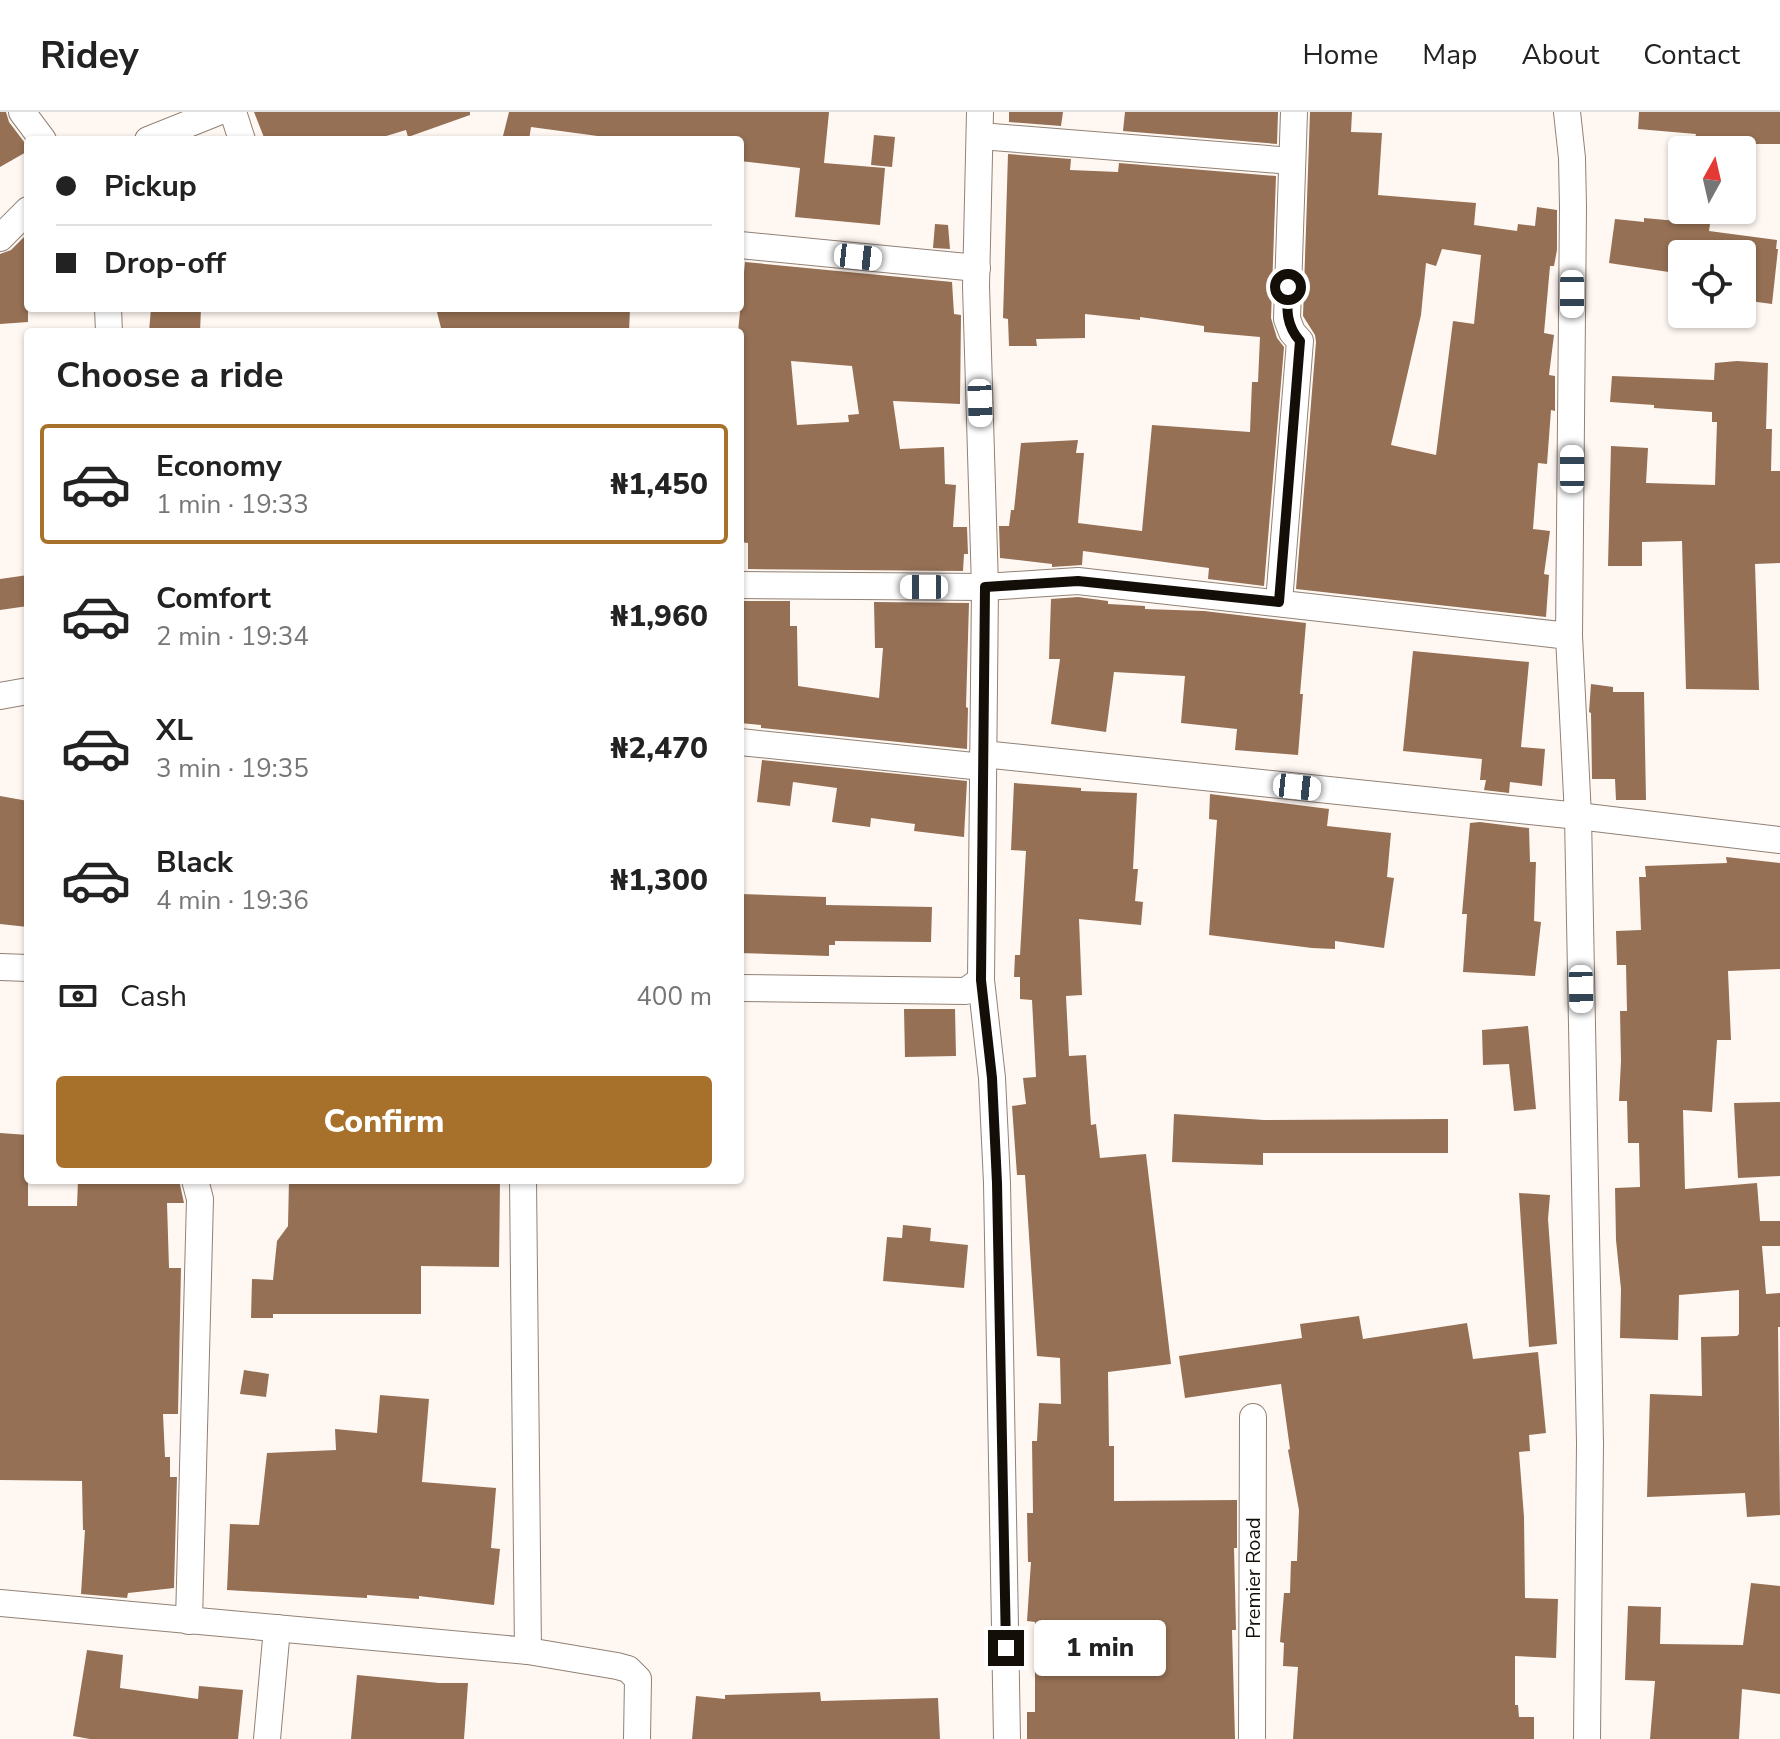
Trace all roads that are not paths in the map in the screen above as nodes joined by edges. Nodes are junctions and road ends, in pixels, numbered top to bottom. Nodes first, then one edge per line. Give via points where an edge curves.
1 (22, 112) edge
2 (233, 112) edge
3 (1294, 112) edge
4 (1567, 112) edge
5 (203, 115) edge
6 (976, 118) edge
7 (40, 136) edge
8 (157, 136) edge
9 (241, 136) edge
10 (1292, 161) junction
11 (24, 214) edge
12 (0, 238) edge
13 (744, 245) edge
14 (977, 268) junction
15 (744, 585) edge
16 (985, 587) junction
17 (1279, 602) junction
18 (1569, 636) junction
19 (24, 692) edge
20 (0, 696) edge
21 (744, 742) edge
22 (983, 760) junction
23 (1578, 816) junction
24 (1780, 840) edge
25 (0, 967) edge
26 (24, 968) edge
27 (981, 980) junction
28 (744, 988) edge
29 (196, 1184) edge
30 (523, 1184) edge
31 (1253, 1417) dead end
32 (0, 1603) edge
33 (189, 1621) junction
34 (277, 1628) junction
35 (528, 1651) junction
36 (267, 1739) edge
37 (637, 1739) edge
38 (1007, 1739) edge
39 (1252, 1739) edge
40 (1587, 1739) edge

1 - 7 street
2 - 9 street
3 - 10 street
4 - 18 street via 1573,207
5 - 8 street
6 - 10 street
6 - 14 street
10 - 17 street via 1287,319 1300,341
11 - 12 street
13 - 14 street
14 - 16 street
15 - 16 street
16 - 17 street via 1078,581
16 - 22 street
17 - 18 street
18 - 23 street
19 - 20 street
21 - 22 street
22 - 23 street
22 - 27 street
23 - 24 street
23 - 40 street via 1590,1443
25 - 26 street
27 - 28 street via 966,991
27 - 38 street via 997,1183
29 - 33 street via 200,1199
30 - 35 street
31 - 39 street, Premier Road
32 - 33 street
33 - 34 street
34 - 35 street
34 - 36 street
35 - 37 street via 628,1669 638,1679

